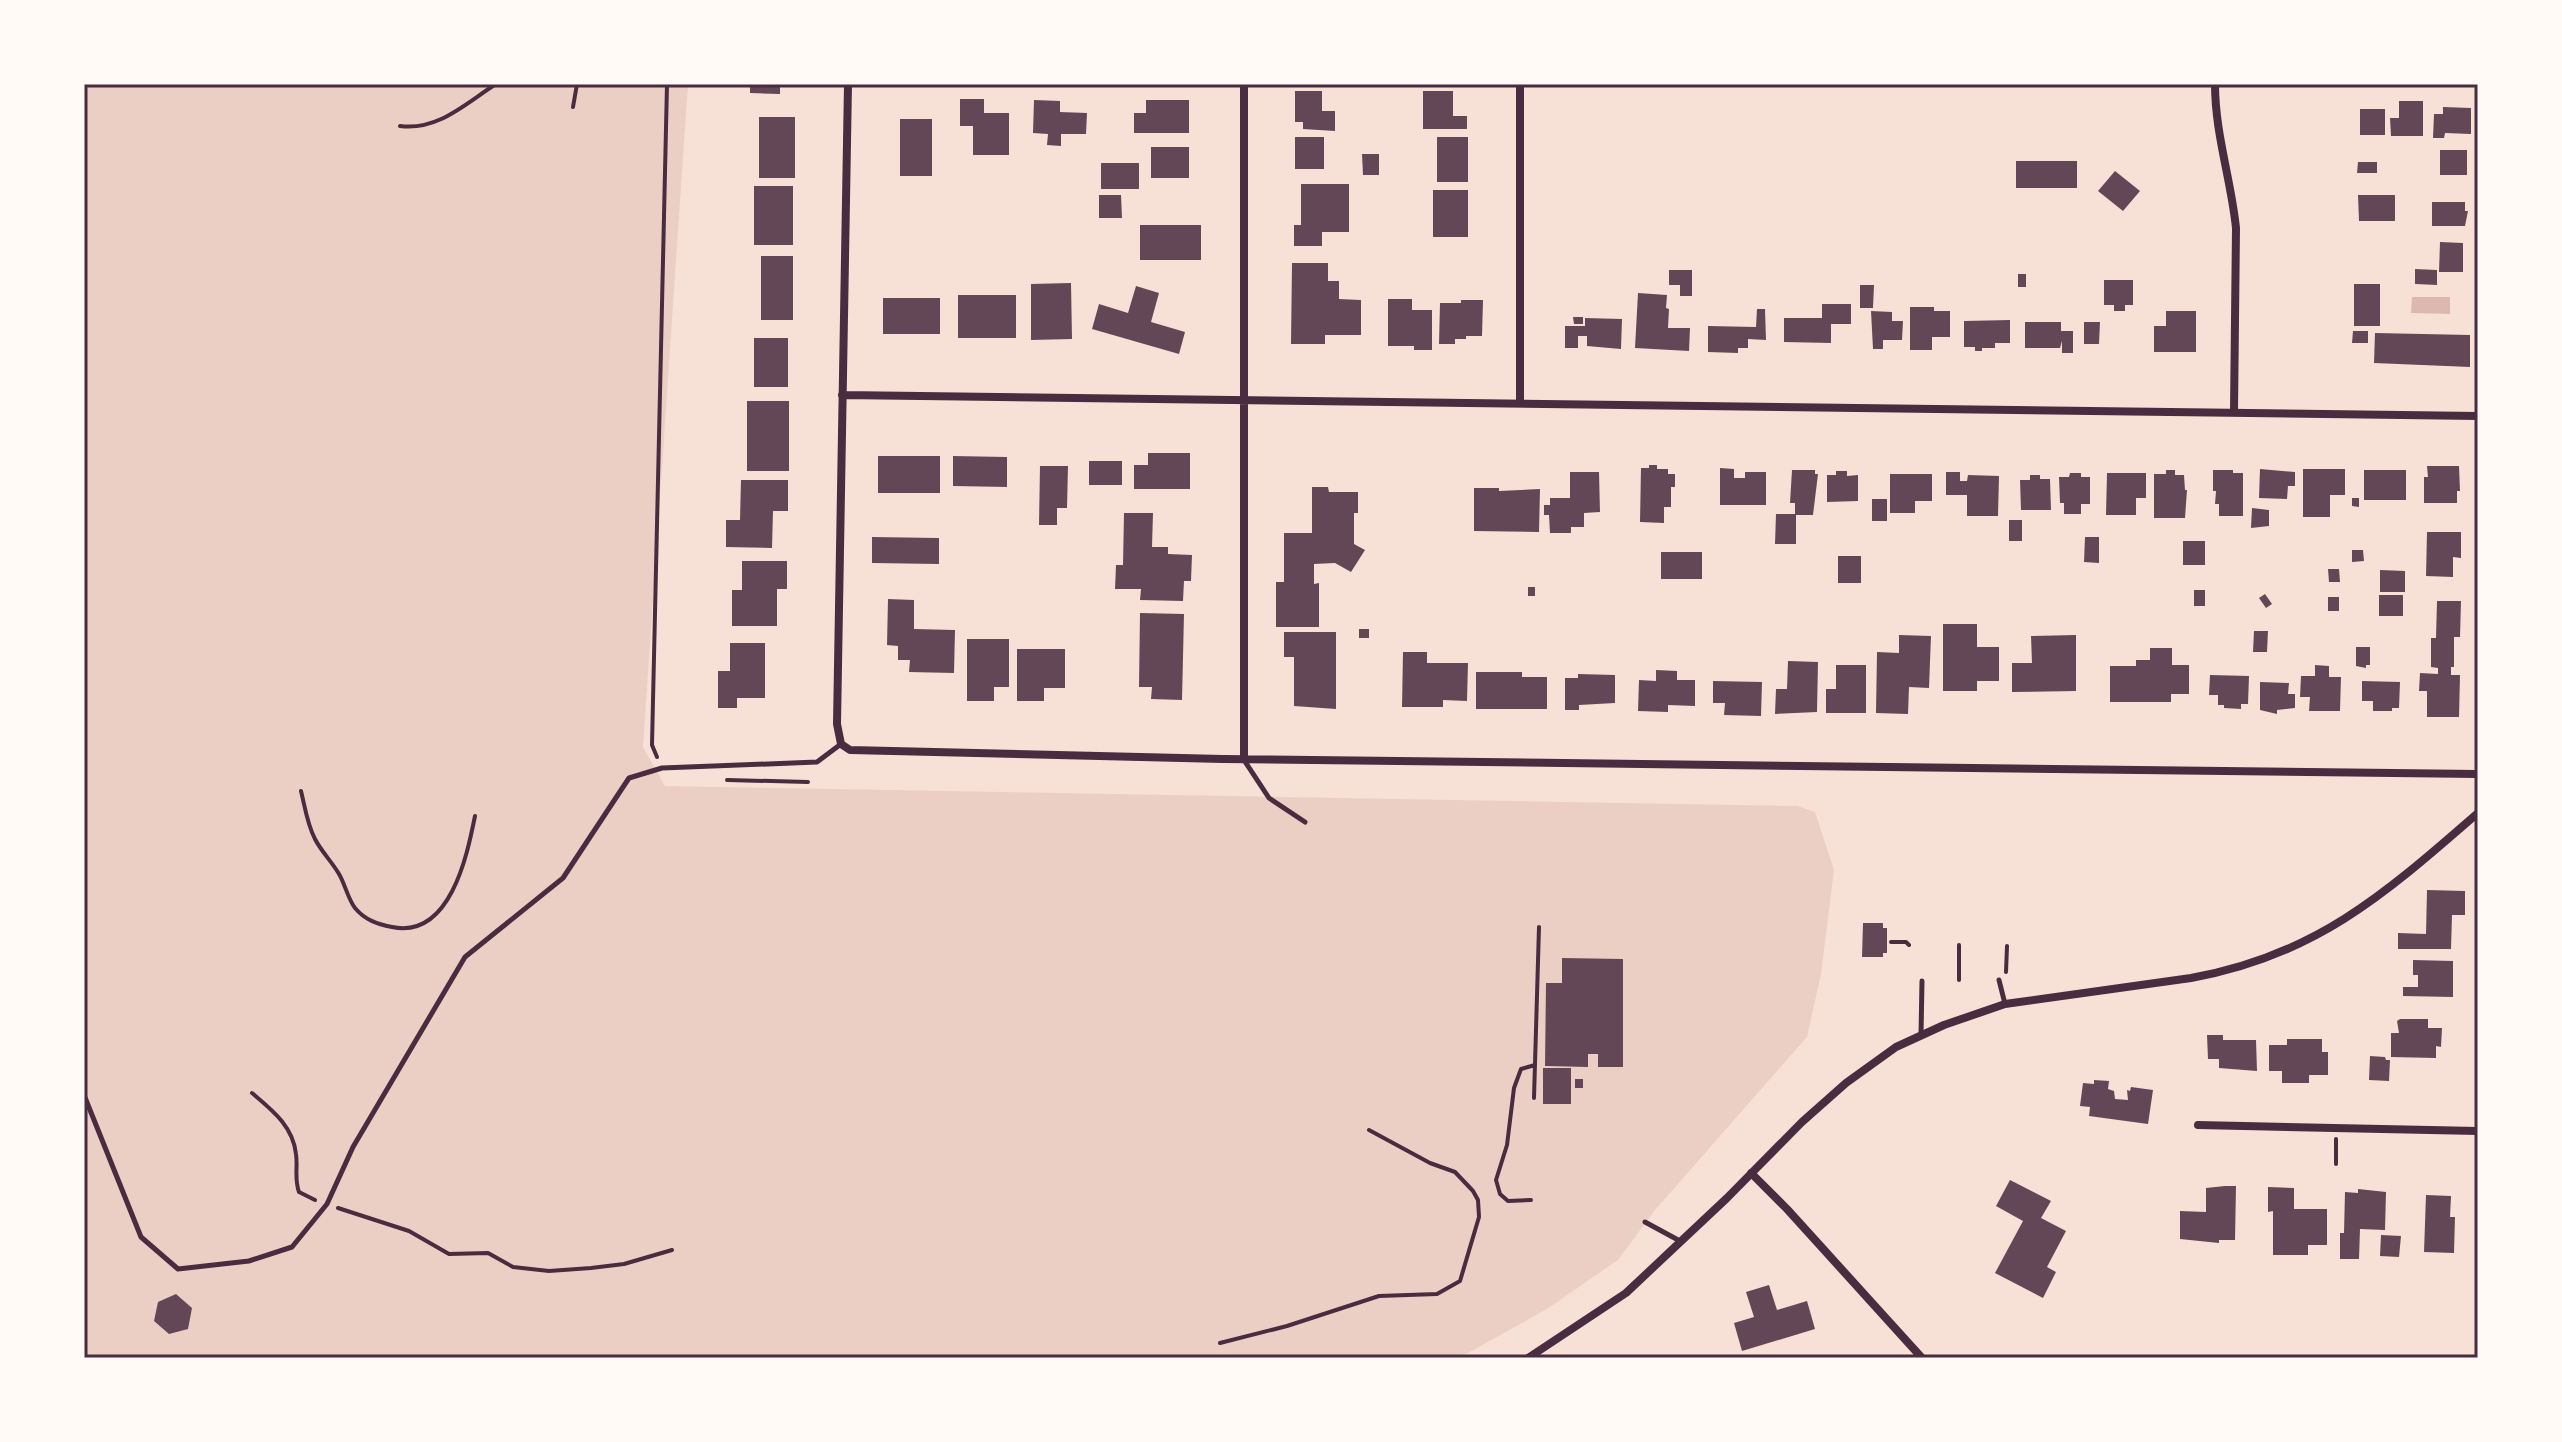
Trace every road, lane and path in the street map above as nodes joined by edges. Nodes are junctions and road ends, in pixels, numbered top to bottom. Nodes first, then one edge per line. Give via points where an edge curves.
1 (496, 84) edge
2 (577, 84) edge
3 (667, 84) edge
4 (848, 84) edge
5 (1244, 84) edge
6 (1520, 84) edge
7 (2215, 84) edge
8 (573, 107) dead end
9 (400, 126) dead end
10 (842, 395) junction
11 (1243, 400) junction
12 (1520, 402) junction
13 (2234, 412) junction
14 (2478, 416) edge
15 (841, 744) junction
16 (658, 759) dead end
17 (1244, 759) junction
18 (2478, 774) edge
19 (715, 780) dead end
20 (808, 782) dead end
21 (301, 791) dead end
22 (2478, 813) edge
23 (475, 816) dead end
24 (1305, 822) dead end
25 (1539, 927) dead end
26 (1891, 942) dead end
27 (1909, 945) dead end
28 (1959, 945) dead end
29 (2007, 946) dead end
30 (1959, 980) dead end
31 (1999, 980) joint
32 (1922, 981) dead end
33 (2005, 1004) junction
34 (1921, 1036) junction
35 (1535, 1065) junction
36 (252, 1093) dead end
37 (84, 1095) edge
38 (1534, 1098) dead end
39 (2198, 1125) dead end
40 (2337, 1128) junction
41 (1369, 1130) dead end
42 (2478, 1131) edge
43 (2336, 1164) dead end
44 (1751, 1173) junction
45 (1531, 1200) dead end
46 (327, 1204) junction
47 (1645, 1222) dead end
48 (1680, 1242) junction
49 (672, 1250) dead end
50 (1220, 1343) dead end
51 (1528, 1358) edge
52 (1922, 1358) edge

1 - 9 path via 440,120
2 - 8 path
3 - 16 path via 652,745
4 - 10 street
5 - 11 street
6 - 12 street
7 - 13 street via 2217,130 2236,228
10 - 11 street
10 - 15 street via 837,722
11 - 12 street
11 - 17 street
12 - 13 street
13 - 14 street
15 - 17 street via 863,752
15 - 46 lane via 817,762 662,768 629,778 563,878 465,957 353,1147
17 - 18 street
17 - 24 lane via 1269,798
19 - 20 path
21 - 23 path via 315,840 354,907 372,923 402,929 428,920 450,898 466,862
22 - 33 street via 2360,909 2271,958 2191,978
25 - 35 path
26 - 27 path
28 - 30 path
29 - 31 path via 2010,969
31 - 33 lane
32 - 34 lane
33 - 34 street
34 - 44 street via 1846,1083
35 - 38 path
35 - 45 path via 1521,1069 1514,1088 1507,1145 1496,1180 1508,1201
36 - 46 path via 290,1133 299,1192
37 - 46 lane via 141,1237 178,1269 249,1261 292,1247
39 - 40 street
40 - 42 street
40 - 43 path
41 - 50 path via 1455,1172 1473,1191 1479,1217 1460,1281 1437,1294 1379,1296
44 - 48 street
44 - 52 street
46 - 49 path via 409,1231 449,1254 488,1253 513,1267 591,1268
47 - 48 lane
48 - 51 street via 1626,1293

